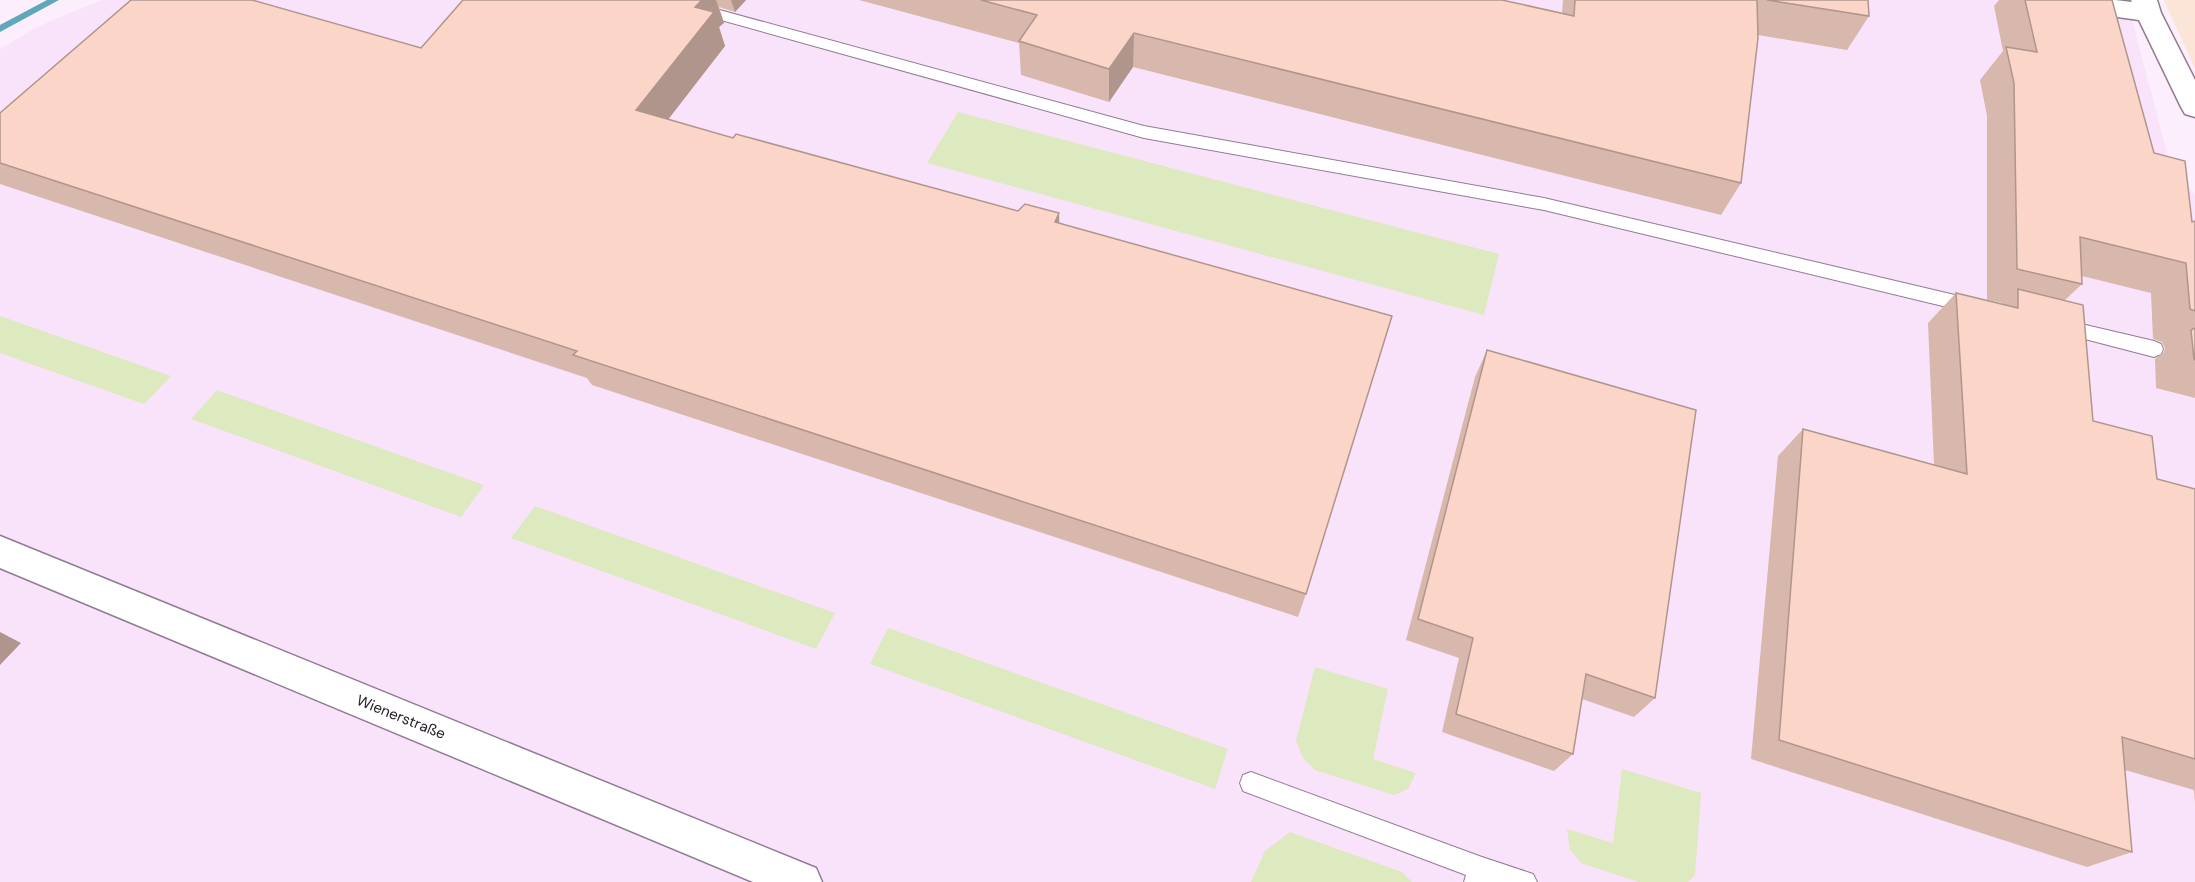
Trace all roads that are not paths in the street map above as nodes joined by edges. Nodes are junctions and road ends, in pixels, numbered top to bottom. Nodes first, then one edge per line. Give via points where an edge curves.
1 (665, 0) edge
2 (2053, 0) edge
3 (2146, 7) edge
4 (2195, 107) edge
5 (1993, 310) edge
6 (2039, 321) edge
7 (2154, 349) dead end
8 (0, 552) edge
9 (1251, 783) dead end
10 (1478, 875) edge
11 (802, 882) edge
12 (1525, 882) edge

1 - 5 lane via 1144,132 1544,204
2 - 3 street
3 - 4 street
6 - 7 lane
8 - 11 street, Wienerstraße
9 - 10 lane
10 - 12 lane

